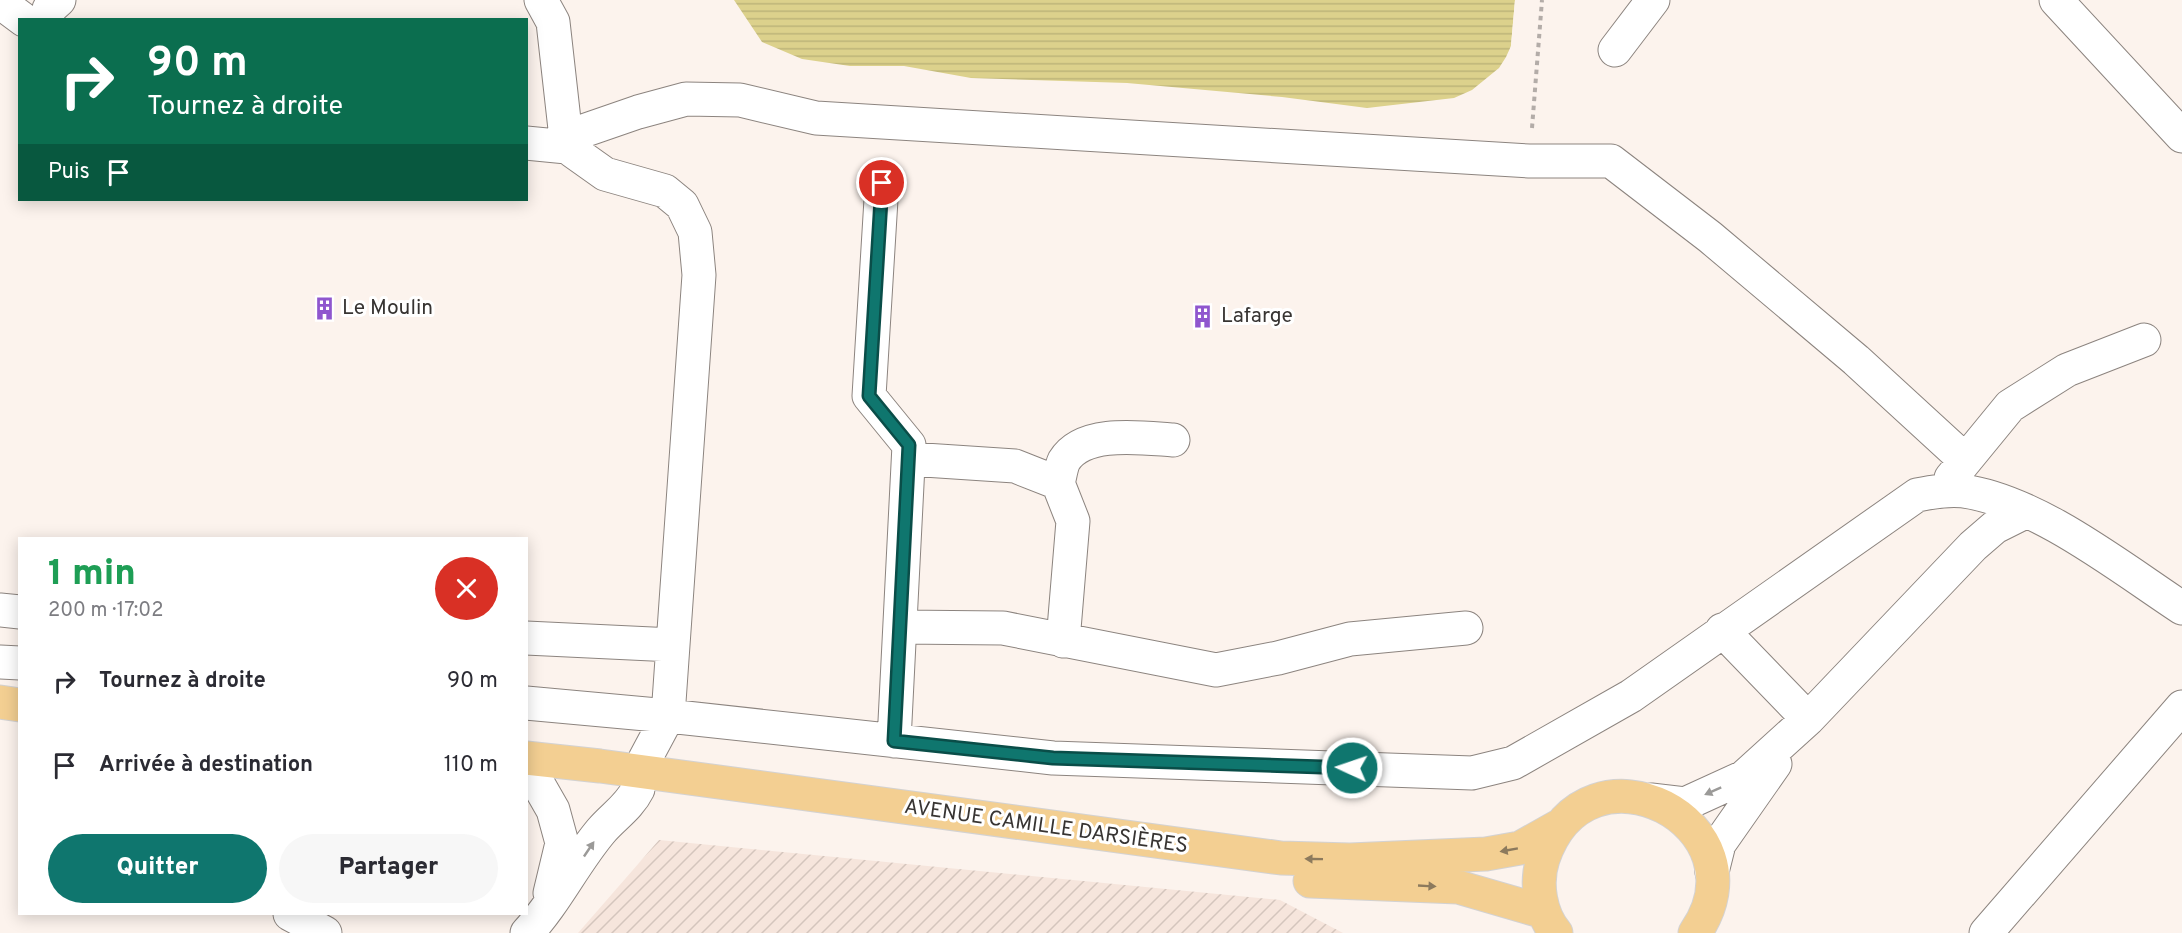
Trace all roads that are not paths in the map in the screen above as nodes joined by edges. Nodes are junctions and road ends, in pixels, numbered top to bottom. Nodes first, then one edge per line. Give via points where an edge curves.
1 (59, 0) edge
2 (542, 0) edge
3 (1653, 0) edge
4 (2056, 0) edge
5 (0, 2) edge
6 (21, 18) edge
7 (47, 18) edge
8 (1615, 50) dead end
9 (2182, 136) edge
10 (528, 143) edge
11 (567, 147) junction
12 (882, 183) dead end
13 (2144, 340) dead end
14 (1173, 440) dead end
15 (909, 459) junction
16 (1965, 460) junction
17 (1058, 483) junction
18 (1940, 491) junction
19 (2025, 512) junction
20 (2136, 578) junction
21 (2182, 585) edge
22 (2182, 608) edge
23 (0, 610) edge
24 (18, 612) edge
25 (900, 627) junction
26 (1466, 628) dead end
27 (1722, 630) junction
28 (528, 638) edge
29 (1063, 641) junction
30 (673, 645) junction
31 (0, 662) edge
32 (18, 663) edge
33 (0, 702) edge
34 (528, 703) edge
35 (18, 705) edge
36 (2182, 706) edge
37 (668, 716) junction
38 (1808, 718) junction
39 (0, 723) edge
40 (18, 725) edge
41 (894, 741) junction
42 (529, 769) edge
43 (641, 780) junction
44 (1651, 800) junction
45 (1561, 825) junction
46 (1712, 872) junction
47 (293, 915) edge
48 (536, 924) edge
49 (1709, 924) edge
50 (1551, 926) edge
51 (325, 933) edge
52 (1986, 933) edge

1 - 7 street via 49,9
2 - 11 street via 553,22
3 - 8 street
4 - 9 street
5 - 6 street
10 - 11 street
11 - 16 street via 583,131 686,99 740,100 816,118 1529,161 1611,161 1710,237
11 - 30 street via 604,174 665,191 682,205 694,232 699,275
12 - 15 street via 869,396 909,445
13 - 16 street via 2067,370 2010,406
14 - 17 street via 1127,436 1086,442 1065,460
15 - 17 street via 1015,466
15 - 25 street
16 - 18 street
17 - 29 street via 1073,520
18 - 19 street via 1988,497
18 - 27 street via 1917,495
19 - 20 street via 2082,540
19 - 38 street via 1995,527 1972,546
20 - 21 street
20 - 22 street
23 - 24 street
25 - 29 street via 1004,628
25 - 41 street
26 - 29 street via 1350,639 1216,670
27 - 38 street
27 - 41 street via 1631,696 1513,763 1472,773 1053,758
28 - 30 street
30 - 37 street
31 - 32 street
33 - 35 main road
34 - 37 street
36 - 52 street
37 - 41 street
37 - 43 street via 645,759
38 -> 44 street via 1744,777 1685,804
38 - 46 street via 1719,844
39 - 40 main road
42 - 43 main road, AVENUE CAMILLE DARSIÈRES
42 - 48 street via 553,810 562,843
45 -> 43 main road, AVENUE CAMILLE DARSIÈRES via 1520,848 1485,854 1350,860 1281,858
48 -> 43 street via 601,831 631,802
43 -> 50 main road, AVENUE CAMILLE DARSIÈRES via 1271,878 1458,887
44 - 45 main road via 1627,796 1602,799 1579,809
44 - 46 main road via 1674,810 1692,828 1705,849
45 - 50 main road via 1540,866 1539,890
46 - 49 main road
47 - 51 street

